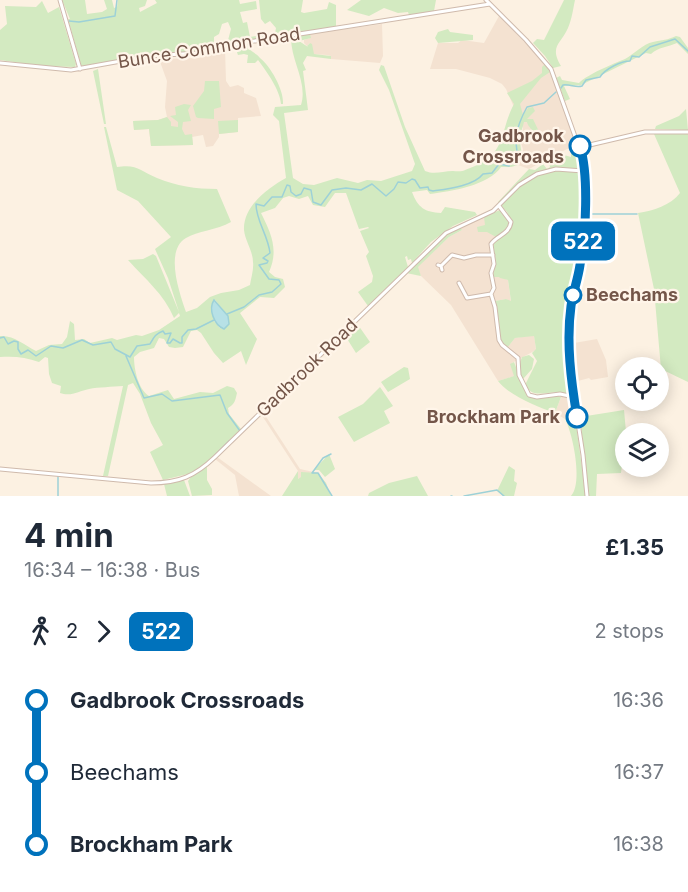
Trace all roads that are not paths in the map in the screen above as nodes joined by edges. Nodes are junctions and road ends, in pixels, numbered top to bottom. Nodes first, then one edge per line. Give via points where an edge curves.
1 (60, 0) edge
2 (486, 0) edge
3 (490, 4) junction
4 (0, 63) edge
5 (80, 69) junction
6 (688, 132) edge
7 (580, 147) junction
8 (583, 171) junction
9 (499, 206) junction
10 (493, 255) junction
11 (441, 267) dead end
12 (459, 284) dead end
13 (491, 294) junction
14 (574, 397) junction
15 (0, 469) edge
16 (587, 496) edge

1 - 5 street
2 - 3 street
3 - 5 street, Bunce Common Road via 242,43 200,54 149,56
3 - 7 street via 551,69
4 - 5 street, Bunce Common Road
6 - 7 street via 645,132
7 - 8 street
8 - 9 street, Gadbrook Road via 556,169 537,174 519,185
8 - 14 street via 582,252 570,318
9 - 10 street via 510,226 492,242
9 - 15 street, Gadbrook Road via 446,233 195,474 151,483
10 - 11 street via 452,255
10 - 13 street
12 - 13 street via 467,298
13 - 14 street via 499,340 518,358 526,392 533,397
14 - 16 street

